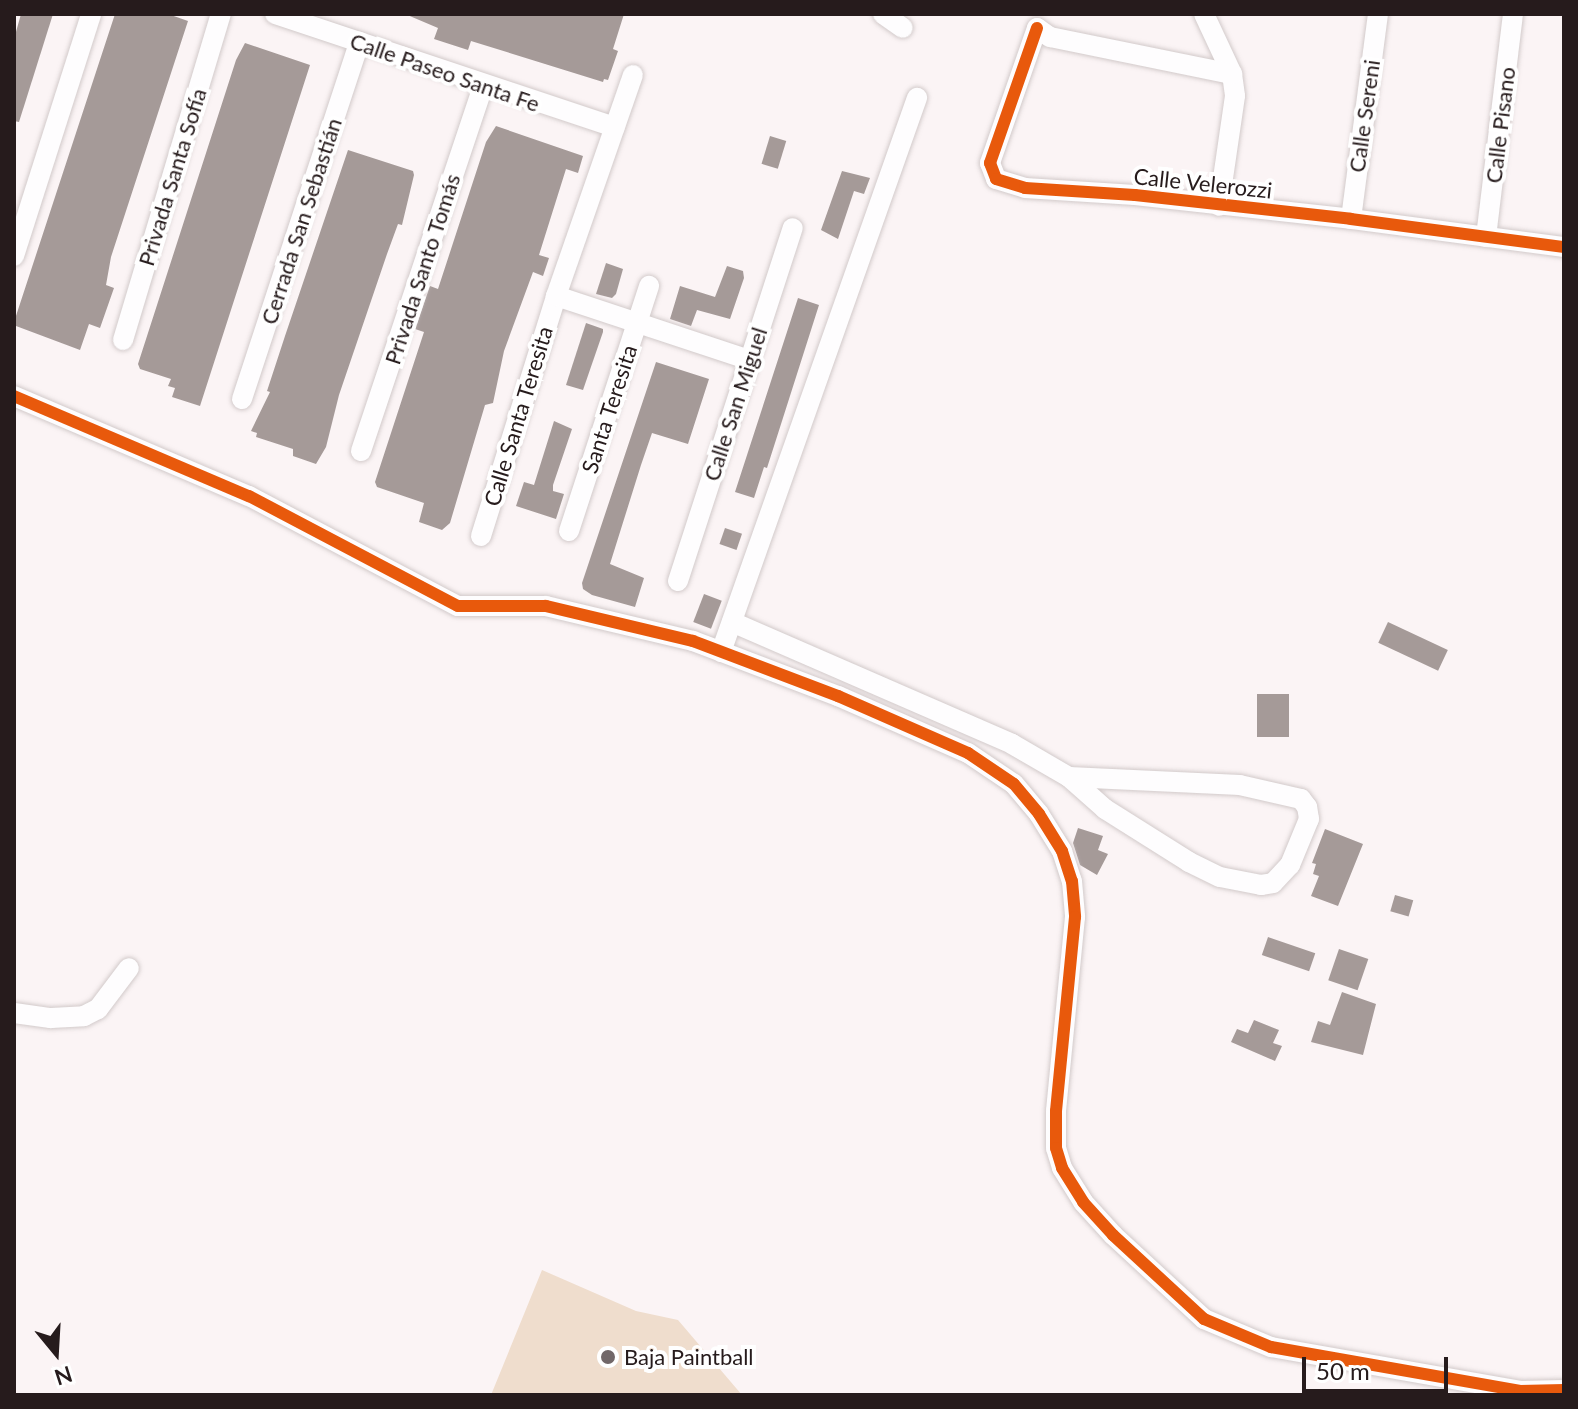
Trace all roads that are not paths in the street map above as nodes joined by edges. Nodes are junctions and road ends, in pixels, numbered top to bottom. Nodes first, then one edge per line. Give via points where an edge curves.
1 (91, 14) edge
2 (221, 14) edge
3 (275, 14) edge
4 (883, 14) edge
5 (1204, 14) edge
6 (1378, 14) edge
7 (1513, 14) edge
8 (1036, 21) edge
9 (903, 28) dead end
10 (359, 43) junction
11 (1232, 74) junction
12 (633, 75) dead end
13 (483, 86) junction
14 (917, 98) dead end
15 (615, 127) junction
16 (1219, 206) junction
17 (1351, 219) junction
18 (793, 228) dead end
19 (1486, 237) junction
20 (1564, 247) edge
21 (14, 256) edge
22 (649, 286) dead end
23 (556, 296) junction
24 (637, 324) junction
25 (123, 340) dead end
26 (749, 360) junction
27 (14, 396) edge
28 (242, 399) dead end
29 (361, 451) dead end
30 (569, 531) dead end
31 (481, 536) dead end
32 (678, 581) dead end
33 (732, 622) junction
34 (721, 652) junction
35 (1069, 777) junction
36 (129, 968) dead end
37 (14, 1013) edge
38 (1564, 1390) edge

1 - 21 street
2 - 25 street, Privada Santa Sofía
3 - 10 street, Calle Paseo Santa Fe
4 - 9 street
5 - 11 street
6 - 17 street, Calle Sereni
7 - 19 street, Calle Pisano
8 - 11 street via 1050,37
8 - 16 street, Calle Velerozzi via 990,163 996,179 1025,188
10 - 13 street, Calle Paseo Santa Fe
10 - 28 street, Cerrada San Sebastián
11 - 16 street via 1235,96
12 - 15 street, Calle Santa Teresita
13 - 15 street, Calle Paseo Santa Fe
13 - 29 street, Privada Santo Tomás
14 - 33 street
15 - 23 street, Calle Santa Teresita
16 - 17 street, Calle Velerozzi
17 - 19 street, Calle Velerozzi
18 - 26 street, Calle San Miguel
19 - 20 street, Calle Velerozzi
22 - 24 street, Santa Teresita
23 - 24 street, Calle Santa Teresita
23 - 31 street, Calle Santa Teresita
24 - 26 street, Calle Santa Teresita
24 - 30 street, Santa Teresita
26 - 32 street, Calle San Miguel
27 - 34 street via 249,496 458,606 546,606
33 - 34 street
33 - 35 street via 1012,744
34 - 38 street via 968,753 1014,784 1039,814 1067,866 1075,917 1056,1111 1062,1168 1113,1235 1204,1319 1271,1347 1520,1391
35 - 35 street via 1105,809 1189,862 1248,884 1273,883 1283,876 1309,819 1301,799 1240,785
36 - 37 street via 98,1009 84,1016

